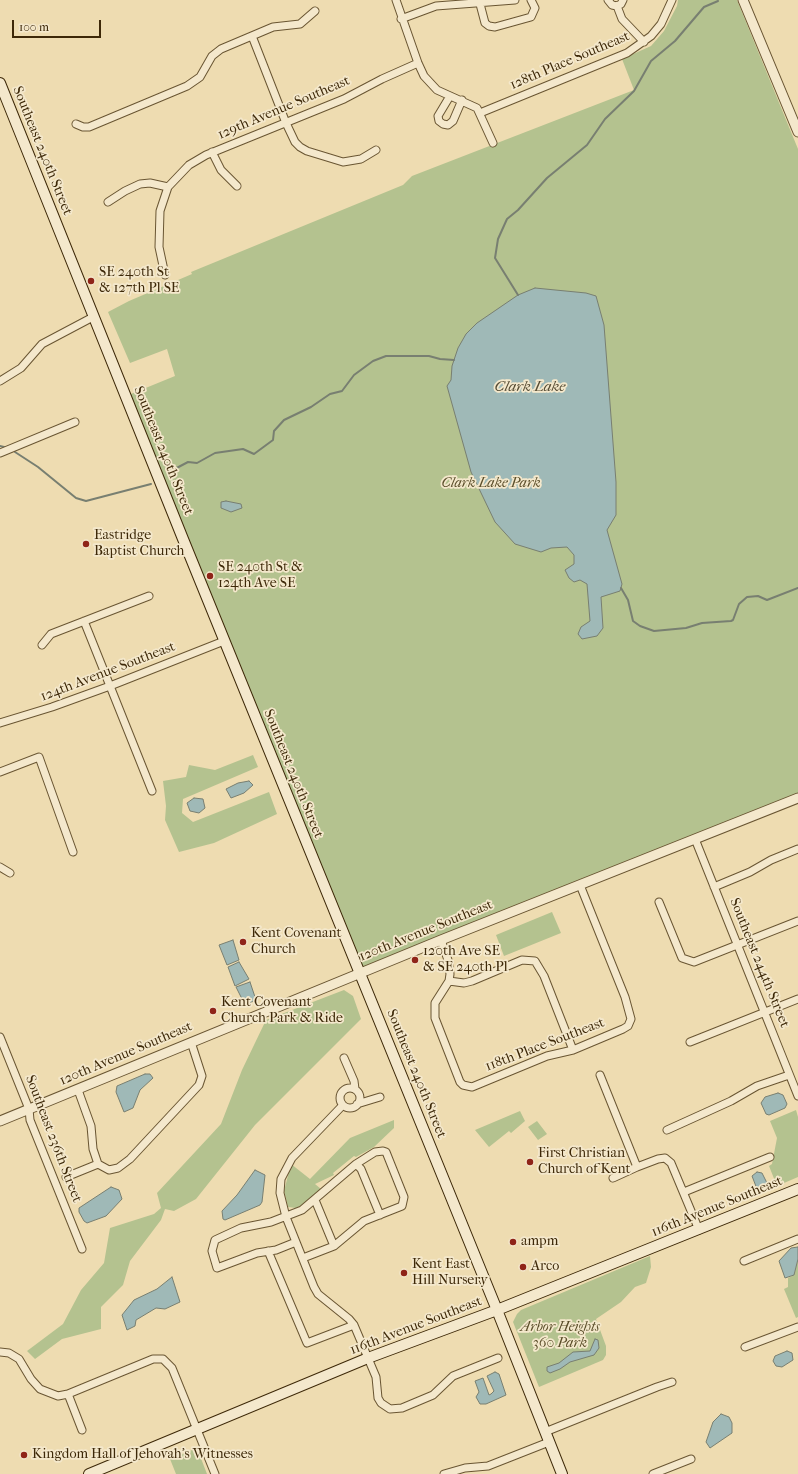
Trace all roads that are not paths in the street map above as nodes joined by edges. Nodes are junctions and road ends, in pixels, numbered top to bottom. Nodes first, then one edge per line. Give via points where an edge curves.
1 (396, 0) edge
2 (515, 0) edge
3 (532, 0) edge
4 (608, 0) edge
5 (623, 0) edge
6 (672, 0) edge
7 (743, 0) edge
8 (480, 4) junction
9 (617, 6) junction
10 (315, 11) dead end
11 (401, 19) junction
12 (252, 36) junction
13 (644, 42) junction
14 (418, 63) junction
15 (0, 84) edge
16 (450, 96) junction
17 (462, 100) junction
18 (480, 113) junction
19 (286, 122) junction
20 (76, 124) dead end
21 (798, 132) edge
22 (493, 143) dead end
23 (376, 150) dead end
24 (212, 152) junction
25 (236, 186) dead end
26 (168, 187) junction
27 (108, 202) dead end
28 (164, 275) dead end
29 (93, 317) junction
30 (0, 381) edge
31 (75, 422) dead end
32 (0, 453) edge
33 (149, 596) dead end
34 (84, 621) junction
35 (224, 641) junction
36 (42, 645) dead end
37 (110, 686) junction
38 (0, 723) edge
39 (0, 772) edge
40 (152, 791) dead end
41 (798, 798) edge
42 (695, 839) junction
43 (798, 849) edge
44 (73, 852) dead end
45 (0, 867) edge
46 (10, 873) dead end
47 (580, 885) junction
48 (714, 887) junction
49 (659, 902) dead end
50 (798, 921) edge
51 (441, 940) junction
52 (737, 945) junction
53 (360, 973) junction
54 (448, 981) junction
55 (798, 999) edge
56 (764, 1013) junction
57 (0, 1037) edge
58 (191, 1042) junction
59 (690, 1042) dead end
60 (573, 1050) junction
61 (344, 1058) dead end
62 (600, 1075) dead end
63 (790, 1075) junction
64 (78, 1090) junction
65 (355, 1090) junction
66 (798, 1096) edge
67 (380, 1097) dead end
68 (357, 1104) junction
69 (343, 1105) junction
70 (29, 1109) junction
71 (0, 1121) edge
72 (667, 1130) dead end
73 (770, 1157) dead end
74 (98, 1164) junction
75 (356, 1164) junction
76 (637, 1167) junction
77 (66, 1177) dead end
78 (613, 1178) dead end
79 (798, 1189) edge
80 (684, 1192) junction
81 (315, 1200) junction
82 (380, 1215) junction
83 (286, 1217) junction
84 (699, 1230) junction
85 (798, 1239) edge
86 (296, 1242) junction
87 (334, 1246) junction
88 (82, 1249) dead end
89 (268, 1251) junction
90 (303, 1258) junction
91 (744, 1261) dead end
92 (497, 1310) junction
93 (354, 1325) junction
94 (798, 1327) edge
95 (746, 1347) dead end
96 (0, 1352) edge
97 (368, 1358) junction
98 (498, 1358) dead end
99 (672, 1382) dead end
100 (68, 1394) junction
101 (197, 1429) junction
102 (82, 1430) dead end
103 (545, 1432) junction
104 (549, 1442) junction
105 (691, 1458) dead end
106 (89, 1474) edge
107 (215, 1474) edge
108 (444, 1474) edge
109 (562, 1474) edge
110 (653, 1474) edge

1 - 11 street
2 - 8 street
3 - 8 street via 535,8 531,17 495,27 485,23
4 - 9 street
5 - 9 street via 622,4
6 - 13 street, 128th Place Southeast via 661,24
7 - 21 street
8 - 11 street via 436,6
9 - 13 street via 622,19
10 - 12 street via 300,24 277,26
11 - 14 street
12 - 19 street
12 - 20 street via 216,52 200,77 187,86 89,126
13 - 18 street, 128th Place Southeast via 627,53
14 - 16 street via 432,85
14 - 19 street, 129th Avenue Southeast
15 - 29 main road, Southeast 240th Street
16 - 17 street
16 - 17 street via 438,116 443,124 448,125 453,121
17 - 18 street via 472,104
18 - 22 street
19 - 23 street via 300,147 335,161 356,161
19 - 24 street, 129th Avenue Southeast
24 - 25 street via 221,170
24 - 26 street, 129th Avenue Southeast via 190,165
26 - 27 street via 150,183 140,184 125,190
26 - 28 street via 160,211 159,226
29 - 30 street via 42,344 21,368
29 - 35 main road, Southeast 240th Street
31 - 32 street
33 - 34 street
34 - 36 street via 51,634
34 - 37 street
35 - 37 street, 124th Avenue Southeast
35 - 53 main road, Southeast 240th Street
37 - 38 street, 124th Avenue Southeast
37 - 40 street
39 - 44 street via 40,757
41 - 42 street, 120th Avenue Southeast
42 - 47 street, 120th Avenue Southeast
42 - 48 street, Southeast 244th Street
43 - 48 street
45 - 46 street
47 - 51 street, 120th Avenue Southeast
47 - 60 street, 118th Place Southeast via 631,1014 630,1022 623,1029
48 - 52 street, Southeast 244th Street
49 - 52 street via 682,958 687,961 694,962
50 - 52 street
51 - 53 street, 120th Avenue Southeast
51 - 54 street via 448,960
52 - 56 street, Southeast 244th Street
53 - 58 street, 120th Avenue Southeast
53 - 92 main road, Southeast 240th Street
54 - 60 street via 464,983 522,960 535,961 544,976
54 - 60 street, 118th Place Southeast via 435,1004 435,1018 460,1082 465,1086 472,1087 547,1056
55 - 56 street
56 - 59 street
56 - 63 street, Southeast 244th Street
57 - 70 street, Southeast 236th Street
58 - 64 street, 120th Avenue Southeast
58 - 74 street via 202,1076 199,1085 125,1163 109,1170
61 - 65 street
62 - 76 street
63 - 66 street, Southeast 244th Street
63 - 72 street via 756,1086 731,1101
64 - 70 street, 120th Avenue Southeast
64 - 74 street via 91,1126 93,1149
65 - 68 street via 359,1096
65 - 69 street via 346,1089 341,1093
67 - 68 street
68 - 69 street via 349,1108
69 - 83 street via 292,1158 284,1172 280,1194
70 - 71 street, 120th Avenue Southeast
70 - 88 street, Southeast 236th Street via 30,1120
73 - 80 street
74 - 77 street
75 - 81 street
75 - 82 street via 361,1169
75 - 82 street via 375,1152 383,1151 388,1156 404,1196 399,1209
76 - 78 street
76 - 80 street via 665,1158 671,1162
79 - 84 main road, 116th Avenue Southeast
80 - 84 street
81 - 83 street via 302,1210
81 - 87 street
82 - 87 street via 364,1221
83 - 86 street
83 - 89 street via 241,1228 215,1240 212,1251 217,1268
84 - 92 main road, 116th Avenue Southeast
85 - 91 street
86 - 89 street
86 - 90 street
87 - 90 street
89 - 93 street via 307,1343
90 - 93 street via 318,1294 349,1318
92 - 97 main road, 116th Avenue Southeast
92 - 103 main road, Southeast 240th Street
93 - 97 street
94 - 95 street
96 - 100 street via 9,1353 18,1359 40,1390 58,1396
97 - 98 street via 376,1377 378,1398 386,1407 393,1410 433,1396 453,1376
97 - 101 main road, 116th Avenue Southeast
99 - 103 street
100 - 101 street via 160,1358 168,1362 172,1368
100 - 102 street
101 - 106 main road, 116th Avenue Southeast
101 - 107 street
103 - 104 main road, Southeast 240th Street
104 - 108 street via 488,1466 465,1468
104 - 109 main road, Southeast 240th Street
105 - 110 street

